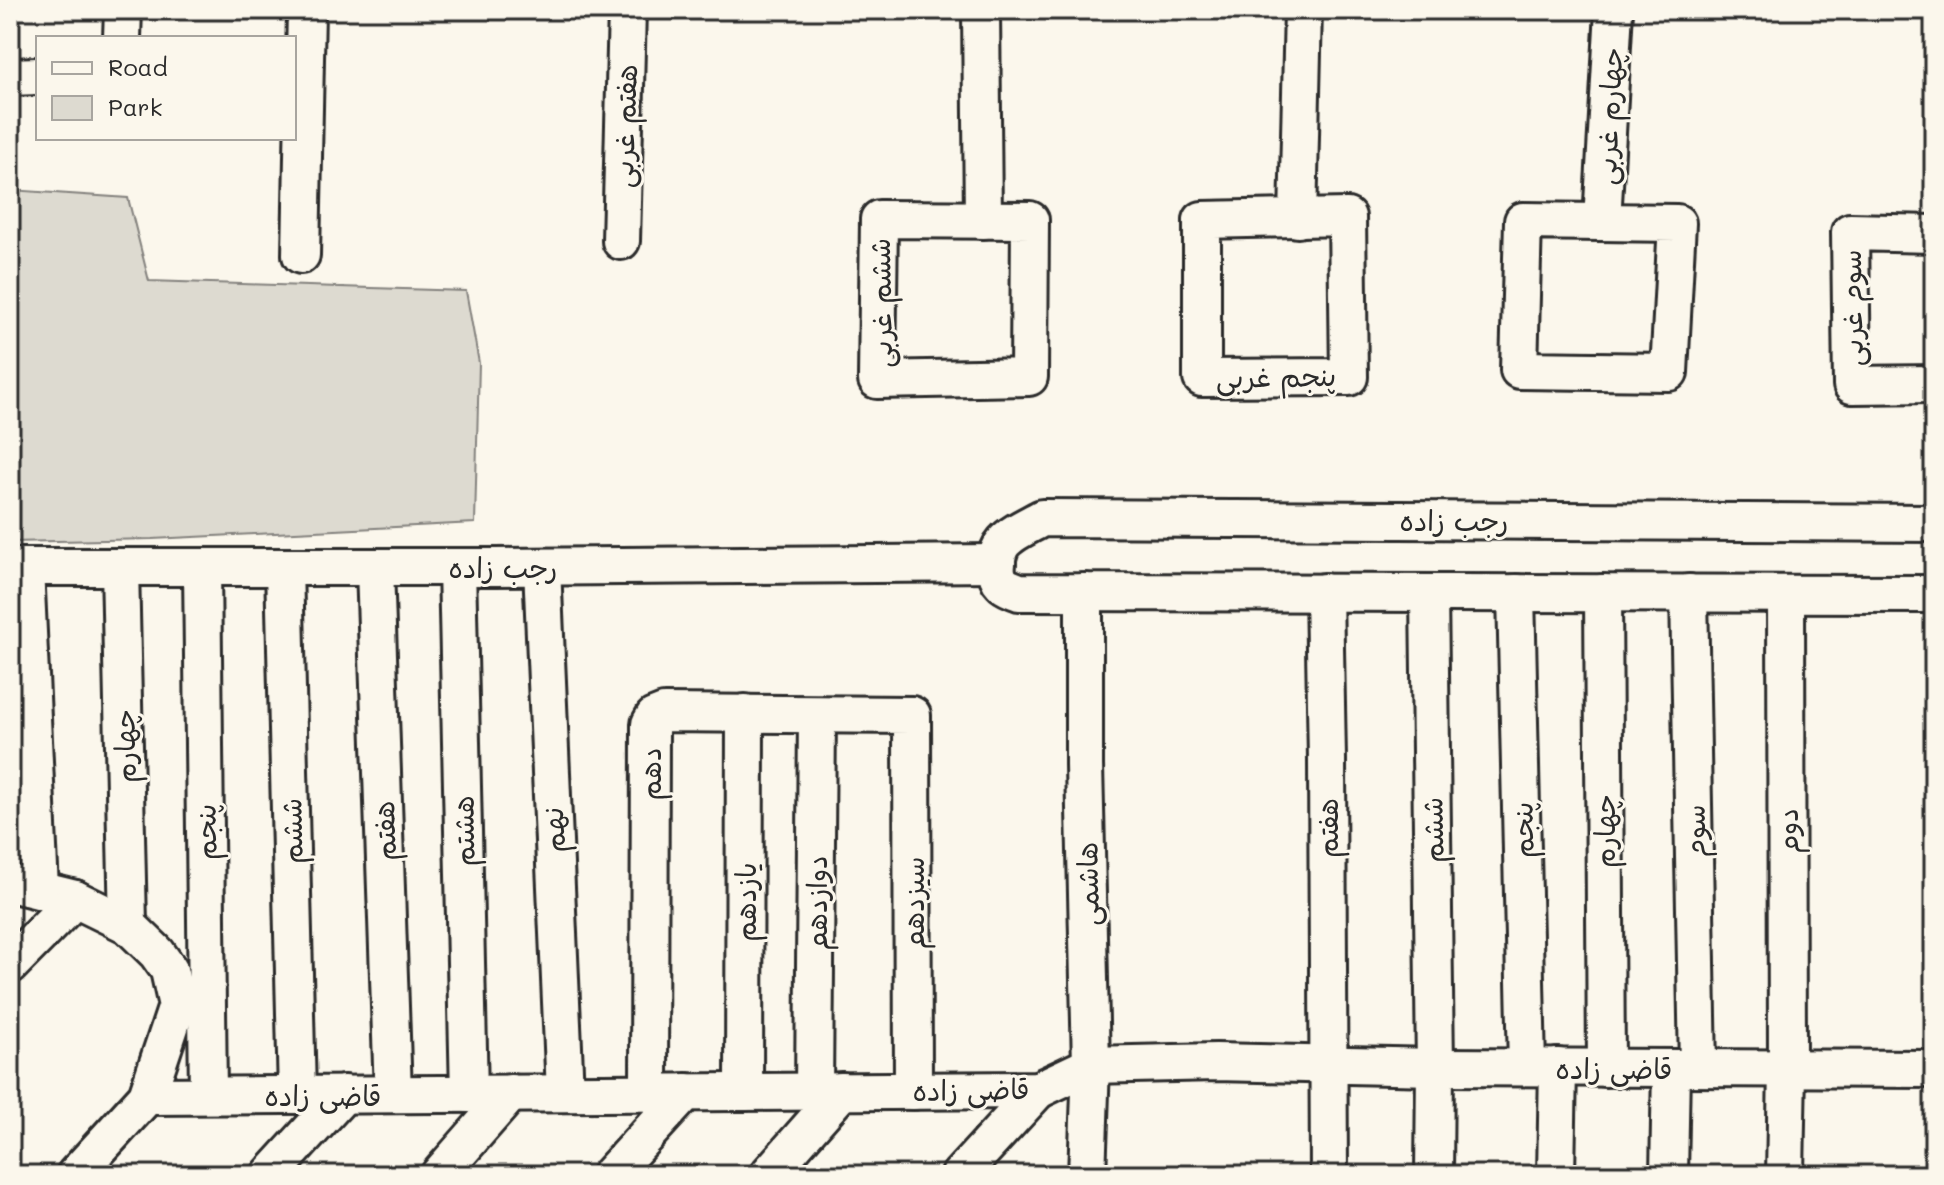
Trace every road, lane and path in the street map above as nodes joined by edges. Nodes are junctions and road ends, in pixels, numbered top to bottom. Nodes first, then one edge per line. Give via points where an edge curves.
1 (123, 10) edge
2 (306, 10) edge
3 (627, 10) edge
4 (981, 10) edge
5 (1303, 10) edge
6 (1614, 10) edge
7 (122, 36) edge
8 (36, 76) edge
9 (10, 77) edge
10 (1298, 219) junction
11 (983, 220) junction
12 (1602, 221) junction
13 (1934, 234) edge
14 (621, 241) dead end
15 (301, 255) dead end
16 (1934, 384) edge
17 (1934, 523) edge
18 (997, 563) junction
19 (120, 567) junction
20 (284, 567) junction
21 (457, 567) junction
22 (542, 567) junction
23 (18, 568) edge
24 (202, 568) junction
25 (375, 568) junction
26 (1084, 592) junction
27 (1324, 592) junction
28 (1429, 593) junction
29 (1516, 593) junction
30 (1603, 593) junction
31 (1689, 593) junction
32 (1786, 594) junction
33 (1934, 594) edge
34 (745, 713) junction
35 (817, 715) junction
36 (912, 715) joint
37 (25, 886) edge
38 (75, 899) junction
39 (128, 925) junction
40 (10, 965) edge
41 (1327, 1064) junction
42 (1091, 1065) junction
43 (1435, 1067) junction
44 (1542, 1067) junction
45 (1606, 1068) junction
46 (1685, 1068) junction
47 (1787, 1068) junction
48 (1934, 1069) edge
49 (1038, 1090) junction
50 (913, 1091) junction
51 (649, 1092) junction
52 (686, 1092) junction
53 (744, 1092) junction
54 (828, 1092) junction
55 (511, 1093) junction
56 (565, 1093) junction
57 (344, 1094) junction
58 (393, 1094) junction
59 (469, 1094) junction
60 (208, 1095) junction
61 (297, 1095) junction
62 (147, 1096) junction
63 (75, 1175) edge
64 (270, 1175) edge
65 (439, 1175) edge
66 (610, 1175) edge
67 (768, 1175) edge
68 (960, 1175) edge
69 (1087, 1175) edge
70 (1329, 1175) edge
71 (1434, 1175) edge
72 (1556, 1175) edge
73 (1669, 1175) edge
74 (1785, 1175) edge

1 - 7 street
2 - 15 street
3 - 14 street, هفتم غربی
4 - 11 street
5 - 10 street
6 - 12 street, چهارم غربی
8 - 9 street
10 - 10 street, پنجم غربی via 1202,220 1202,378 1349,377 1347,217
11 - 11 street, ششم غربی via 879,219 877,380 1029,377 1030,220
12 - 12 street, چهارم غربی via 1523,221 1519,370 1669,372 1677,223
13 - 16 street, سوم غربی via 1850,232 1852,385
17 - 18 street, رجب زاده via 1042,518 1004,542
18 - 22 street, رجب زاده
18 - 26 street via 1000,582 1019,592
19 - 23 street, رجب زاده
19 - 24 street, رجب زاده
19 - 39 street, چهارم
20 - 24 street, رجب زاده
20 - 25 street, رجب زاده
20 - 61 street, ششم
21 - 22 street, رجب زاده
21 - 25 street, رجب زاده
21 - 59 street, هشتم
22 - 56 street, نهم
23 - 37 street
24 - 60 street, پنجم
25 - 58 street, هفتم
26 - 27 street
26 - 42 street, هاشمی
27 - 28 street
27 - 41 street, هفتم
28 - 29 street
28 - 43 street, ششم
29 - 30 street
29 - 44 street, پنجم
30 - 31 street
30 - 45 street, چهارم
31 - 32 street
31 - 46 street, سوم
32 - 33 street
32 - 47 street, دوم
34 - 35 street, دهم
34 - 51 street, دهم via 664,713 650,724
34 - 53 street, یازدهم
35 - 36 street, دهم
35 - 54 street, دوازدهم
36 - 50 street, سیزدهم
37 - 38 street
38 - 39 street
38 - 40 street
39 - 62 street via 169,970 177,1006
41 - 42 street, قاضی زاده
41 - 43 street, قاضی زاده
41 - 70 street, هفتم
42 - 49 street, قاضی زاده
42 - 69 street, هاشمی
43 - 44 street, قاضی زاده
43 - 71 street, ششم
44 - 45 street, قاضی زاده
44 - 72 street, پنجم
45 - 46 street, قاضی زاده
46 - 47 street, قاضی زاده
46 - 73 street, سوم
47 - 48 street, قاضی زاده
47 - 74 street, دوم
49 - 50 street, قاضی زاده
49 - 68 street
50 - 54 street, قاضی زاده
51 - 52 street, قاضی زاده
51 - 56 street, قاضی زاده
52 - 53 street, قاضی زاده
52 - 66 street
53 - 54 street, قاضی زاده
54 - 67 street
55 - 56 street, قاضی زاده
55 - 59 street, قاضی زاده
55 - 65 street
57 - 58 street, قاضی زاده
57 - 61 street, قاضی زاده
57 - 64 street
58 - 59 street, قاضی زاده
60 - 61 street, قاضی زاده
60 - 62 street, قاضی زاده
62 - 63 street

